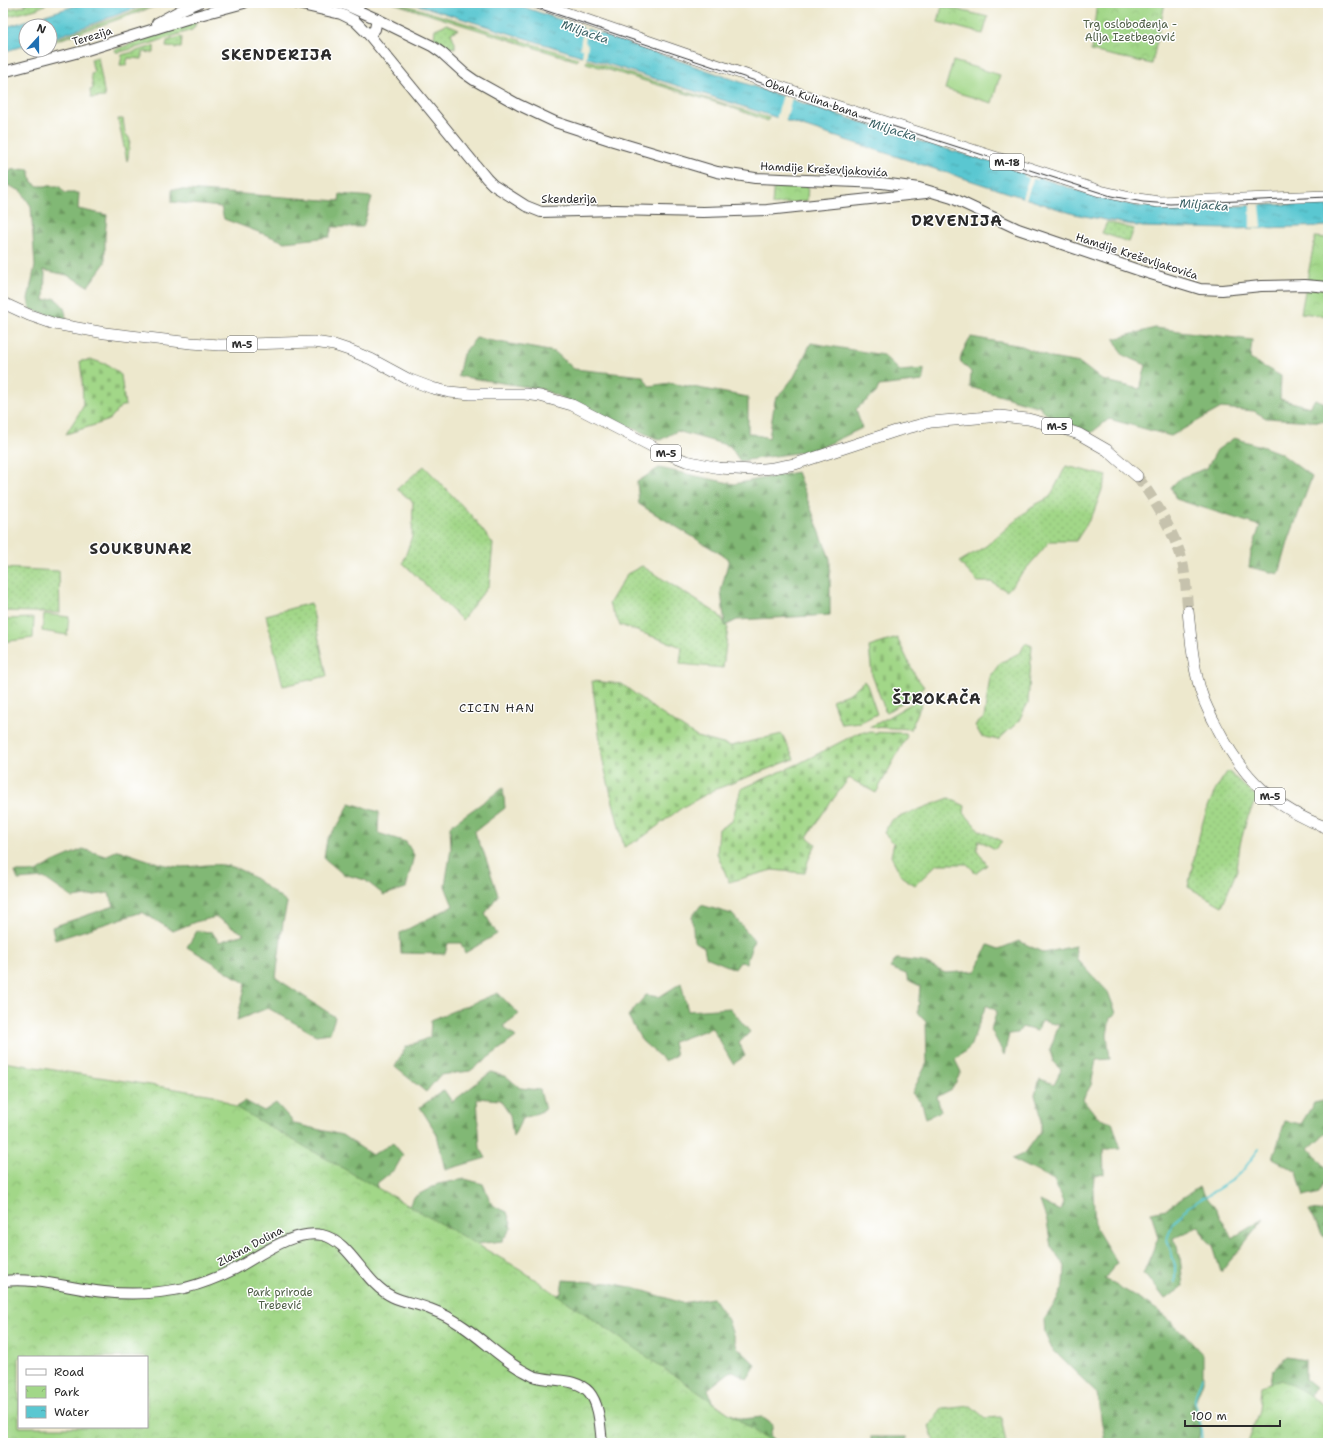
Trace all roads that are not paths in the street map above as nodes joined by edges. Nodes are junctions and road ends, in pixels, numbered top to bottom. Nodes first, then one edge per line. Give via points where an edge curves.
1 (198, 3) edge
2 (244, 3) edge
3 (293, 3) edge
4 (341, 3) edge
5 (537, 3) edge
6 (378, 19) junction
7 (141, 32) junction
8 (369, 35) junction
9 (3, 72) edge
10 (932, 192) junction
11 (1328, 196) edge
12 (1328, 287) edge
13 (3, 303) edge
14 (1137, 476) tunnel mouth
15 (1188, 611) tunnel mouth
16 (1328, 828) edge
17 (3, 1281) edge
18 (602, 1443) edge

1 - 7 main road, Terezija
2 - 7 main road, Terezija
3 - 8 main road, Skenderija via 341,14 355,21
4 - 6 main road, Hamdije Kreševljakovića
5 - 11 main road, Obala Kulina bana / M-18 via 839,107 1100,191 1159,202
6 - 8 main road via 375,29
6 - 10 main road, Hamdije Kreševljakovića via 432,46 464,73 498,94 555,122 584,132 735,176 882,183
7 - 9 main road, Terezija via 87,50
8 - 10 main road, Skenderija via 486,179 526,206 541,212 767,210
10 - 12 main road, Hamdije Kreševljakovića via 952,198 1018,230 1200,289 1305,285
13 - 14 main road, M-5 via 55,324 105,333 220,345 314,342 334,345 371,359 408,379 432,388 472,394 525,394 566,404 594,415 661,451 686,461 719,468 752,470 795,464 896,431 939,420 1000,416 1028,419 1079,434 1108,450
15 - 16 main road, M-5 via 1199,686 1208,710 1230,751 1257,785 1277,802
17 - 18 main road, Zlatna Dolina via 34,1281 122,1294 173,1290 204,1283 293,1238 310,1234 323,1235 346,1249 378,1287 392,1296 431,1309 464,1327 506,1361 533,1376 574,1383 588,1391 596,1403

